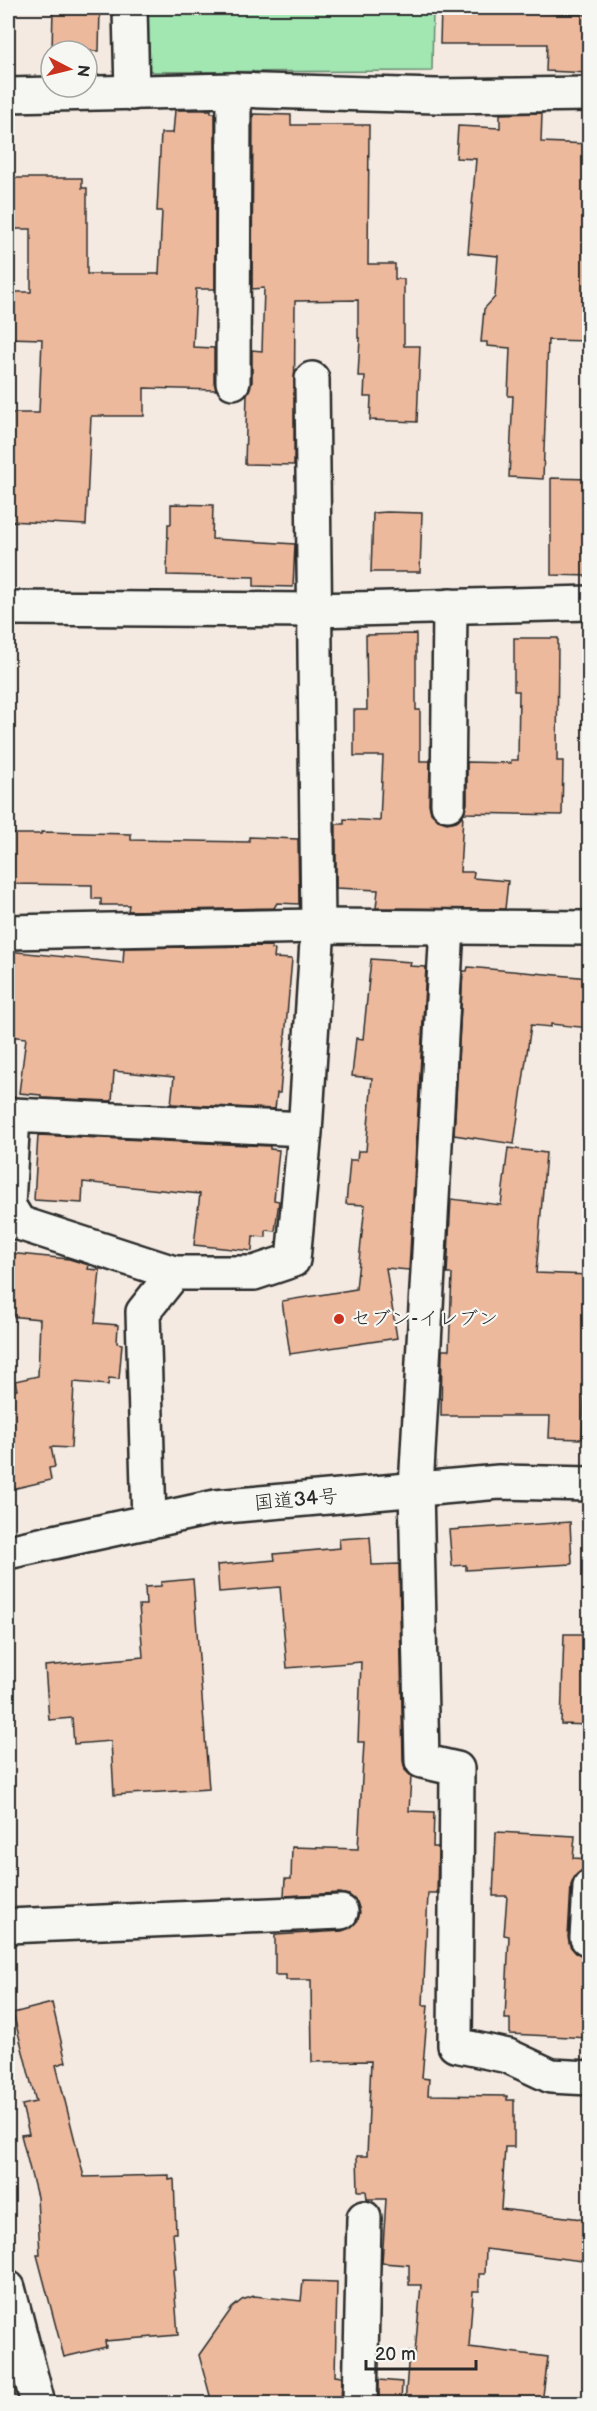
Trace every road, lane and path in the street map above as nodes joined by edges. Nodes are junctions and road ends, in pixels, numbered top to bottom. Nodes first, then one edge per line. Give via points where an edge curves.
1 (130, 8) edge
2 (234, 90) junction
3 (132, 93) junction
4 (590, 94) edge
5 (8, 95) edge
6 (312, 379) dead end
7 (233, 382) dead end
8 (590, 603) edge
9 (450, 606) junction
10 (8, 608) edge
11 (314, 610) junction
12 (448, 804) dead end
13 (318, 926) junction
14 (447, 927) junction
15 (590, 928) edge
16 (8, 932) edge
17 (304, 1129) junction
18 (174, 1273) junction
19 (590, 1484) edge
20 (416, 1488) junction
21 (148, 1522) junction
22 (8, 1552) edge
23 (590, 1887) edge
24 (340, 1912) dead end
25 (8, 1926) edge
26 (586, 1938) dead end
27 (590, 2078) edge
28 (364, 2218) dead end
29 (8, 2288) edge
30 (38, 2403) edge
31 (360, 2403) edge

1 - 3 main road
2 - 3 main road
2 - 4 main road via 436,96
2 - 7 main road
3 - 5 main road
6 - 11 main road
8 - 9 main road
9 - 11 main road
9 - 12 main road
10 - 11 main road
11 - 13 main road
13 - 14 main road
13 - 16 main road
13 - 17 main road
14 - 15 main road
14 - 20 main road
17 - 18 main road via 293,1260 254,1273
17 - 18 main road via 13,1115 8,1205 19,1223
18 - 21 main road via 143,1312
19 - 20 main road, 国道34号 via 499,1482
20 - 21 main road, 国道34号 via 215,1507
20 - 27 main road via 422,1761 457,1769 455,2045 508,2056 551,2076
21 - 22 main road, 国道34号
23 - 26 main road
24 - 25 main road
28 - 31 main road
29 - 30 main road

